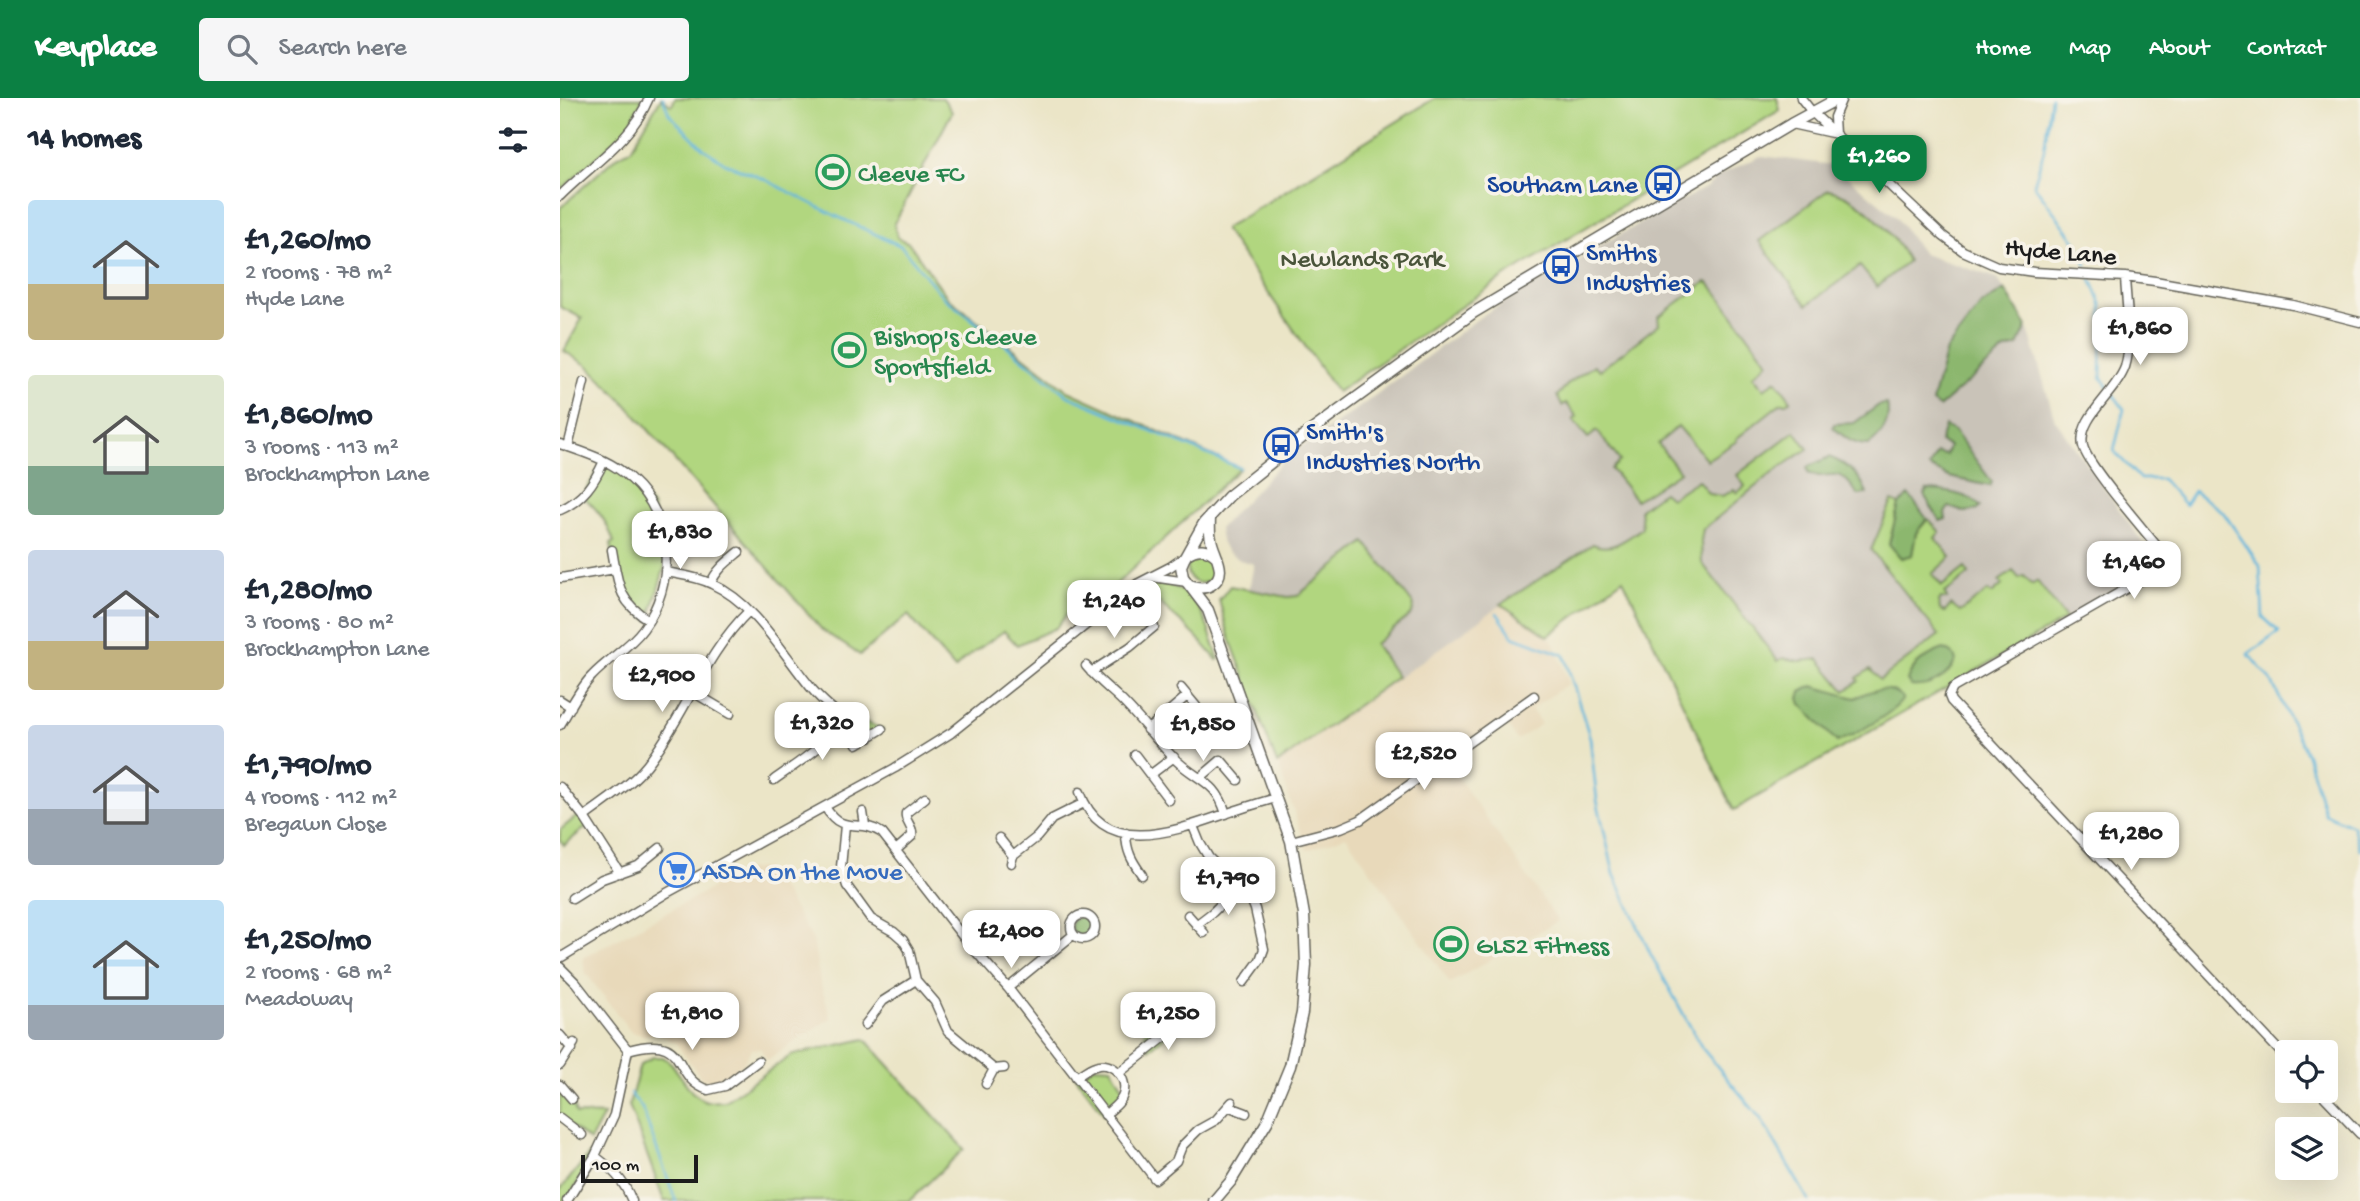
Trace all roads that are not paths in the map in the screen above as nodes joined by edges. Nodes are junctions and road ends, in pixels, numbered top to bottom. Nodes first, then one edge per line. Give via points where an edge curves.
1 (649, 98) edge
2 (1801, 98) edge
3 (1840, 98) edge
4 (1812, 112) junction
5 (1791, 124) junction
6 (1835, 134) junction
7 (560, 196) edge
8 (2125, 276) junction
9 (2360, 322) edge
10 (584, 382) dead end
11 (564, 445) edge
12 (604, 461) junction
13 (560, 510) edge
14 (1210, 516) junction
15 (612, 550) dead end
16 (738, 552) dead end
17 (1186, 555) junction
18 (1217, 558) junction
19 (615, 569) junction
20 (666, 572) junction
21 (561, 576) edge
22 (1151, 577) junction
23 (711, 583) junction
24 (1214, 583) junction
25 (1188, 584) junction
26 (1208, 610) junction
27 (749, 611) junction
28 (649, 620) junction
29 (1154, 627) dead end
30 (1181, 688) dead end
31 (693, 692) junction
32 (1187, 696) junction
33 (1534, 696) dead end
34 (560, 700) edge
35 (1196, 706) dead end
36 (571, 707) junction
37 (730, 714) dead end
38 (844, 719) junction
39 (560, 725) edge
40 (882, 729) dead end
41 (1147, 730) junction
42 (869, 737) junction
43 (857, 744) dead end
44 (1135, 755) dead end
45 (1174, 757) junction
46 (1150, 775) junction
47 (1200, 778) junction
48 (774, 780) dead end
49 (1238, 780) dead end
50 (560, 787) edge
51 (1080, 792) dead end
52 (925, 797) dead end
53 (1276, 798) junction
54 (1169, 800) dead end
55 (1084, 803) junction
56 (825, 807) junction
57 (863, 812) dead end
58 (1226, 814) junction
59 (584, 817) junction
60 (845, 825) junction
61 (865, 825) junction
62 (1192, 826) junction
63 (1126, 833) junction
64 (999, 838) dead end
65 (1291, 841) junction
66 (660, 848) dead end
67 (896, 850) junction
68 (620, 873) junction
69 (1142, 875) dead end
70 (1239, 886) junction
71 (572, 898) dead end
72 (1188, 915) dead end
73 (1196, 925) junction
74 (1204, 933) dead end
75 (1073, 935) dead end
76 (560, 958) edge
77 (560, 967) edge
78 (916, 980) junction
79 (1244, 982) dead end
80 (1008, 988) junction
81 (1200, 1009) dead end
82 (864, 1025) dead end
83 (560, 1035) edge
84 (2275, 1046) edge
85 (628, 1049) junction
86 (758, 1061) dead end
87 (560, 1065) edge
88 (1004, 1068) dead end
89 (994, 1069) junction
90 (1119, 1073) junction
91 (1076, 1077) junction
92 (986, 1084) dead end
93 (560, 1085) edge
94 (572, 1099) dead end
95 (2330, 1103) edge
96 (1246, 1113) dead end
97 (1105, 1115) junction
98 (560, 1118) edge
99 (2360, 1134) edge
100 (582, 1135) dead end
101 (594, 1156) junction
102 (565, 1198) edge
103 (632, 1201) edge
104 (1214, 1201) edge

1 - 7 street via 625,137
2 - 4 street
3 - 4 main road
3 - 6 street
4 - 5 main road
4 - 6 street, Hyde Lane
5 - 6 street
5 - 14 main road via 1473,313 1308,432
6 - 8 street, Hyde Lane via 1943,236 1981,260 2018,270
8 - 9 street, Hyde Lane
8 - 84 street via 2128,351 2124,368 2082,435 2085,452 2156,545 2157,568 1953,688 1949,696
10 - 11 street
11 - 12 street
12 - 13 street via 588,489
12 - 20 street via 632,479 652,506 663,534
14 - 17 main road
14 - 18 main road via 1210,539
15 - 19 street
16 - 23 street
17 - 18 main road via 1206,550
17 - 22 street
17 - 25 main road via 1181,570
18 - 24 main road via 1220,569
19 - 21 street
19 - 28 street via 624,600
20 - 23 street
20 - 28 street
22 - 25 street
22 - 56 street via 1132,587 951,733
23 - 27 street
24 - 25 main road via 1202,588
24 - 26 main road
25 - 26 main road
26 - 53 main road
27 - 31 street via 730,631
27 - 38 street via 814,691
28 - 36 street via 629,645 591,677
29 - 41 street via 1130,647 1088,669
30 - 32 street
31 - 37 street
31 - 59 street via 643,770
32 - 35 street
32 - 41 street
33 - 65 street via 1360,820
34 - 36 street
36 - 39 street
38 - 42 street
38 - 48 street via 823,744
40 - 42 street
41 - 45 street
42 - 43 street
44 - 46 street
45 - 46 street
45 - 47 street
46 - 54 street
47 - 49 street via 1221,760
47 - 58 street via 1217,791
50 - 59 street
51 - 55 street
52 - 67 street via 906,813 912,836
53 - 58 street
53 - 65 main road
55 - 63 street via 1101,823
55 - 64 street via 1052,819 1012,859
56 - 60 street via 832,819
56 - 76 street via 665,894
57 - 61 street
58 - 62 street
59 - 68 street
60 - 61 street
60 - 78 street via 844,882 871,919 903,940
61 - 67 street via 881,833
62 - 63 street via 1160,833
62 - 70 street via 1209,858
63 - 69 street via 1130,858
65 - 104 main road via 1304,915 1302,1013 1290,1066 1267,1122
66 - 68 street via 638,866
67 - 80 street
68 - 71 street
70 - 73 street
70 - 79 street via 1250,897 1264,945 1262,957
72 - 73 street
73 - 74 street
75 - 80 street
77 - 85 street
78 - 82 street via 883,1001
78 - 89 street via 935,1002 948,1031
80 - 91 street
81 - 90 street
83 - 87 street via 573,1046
85 - 86 street via 647,1044 671,1049 694,1082 709,1090 726,1086
85 - 101 street via 614,1115
88 - 89 street
89 - 92 street
90 - 91 street via 1099,1065
90 - 97 street via 1124,1093
91 - 97 street
93 - 94 street
95 - 99 street
96 - 97 street via 1231,1105 1198,1130 1182,1146 1176,1161 1155,1179
98 - 100 street
101 - 102 street
101 - 103 street via 625,1185

